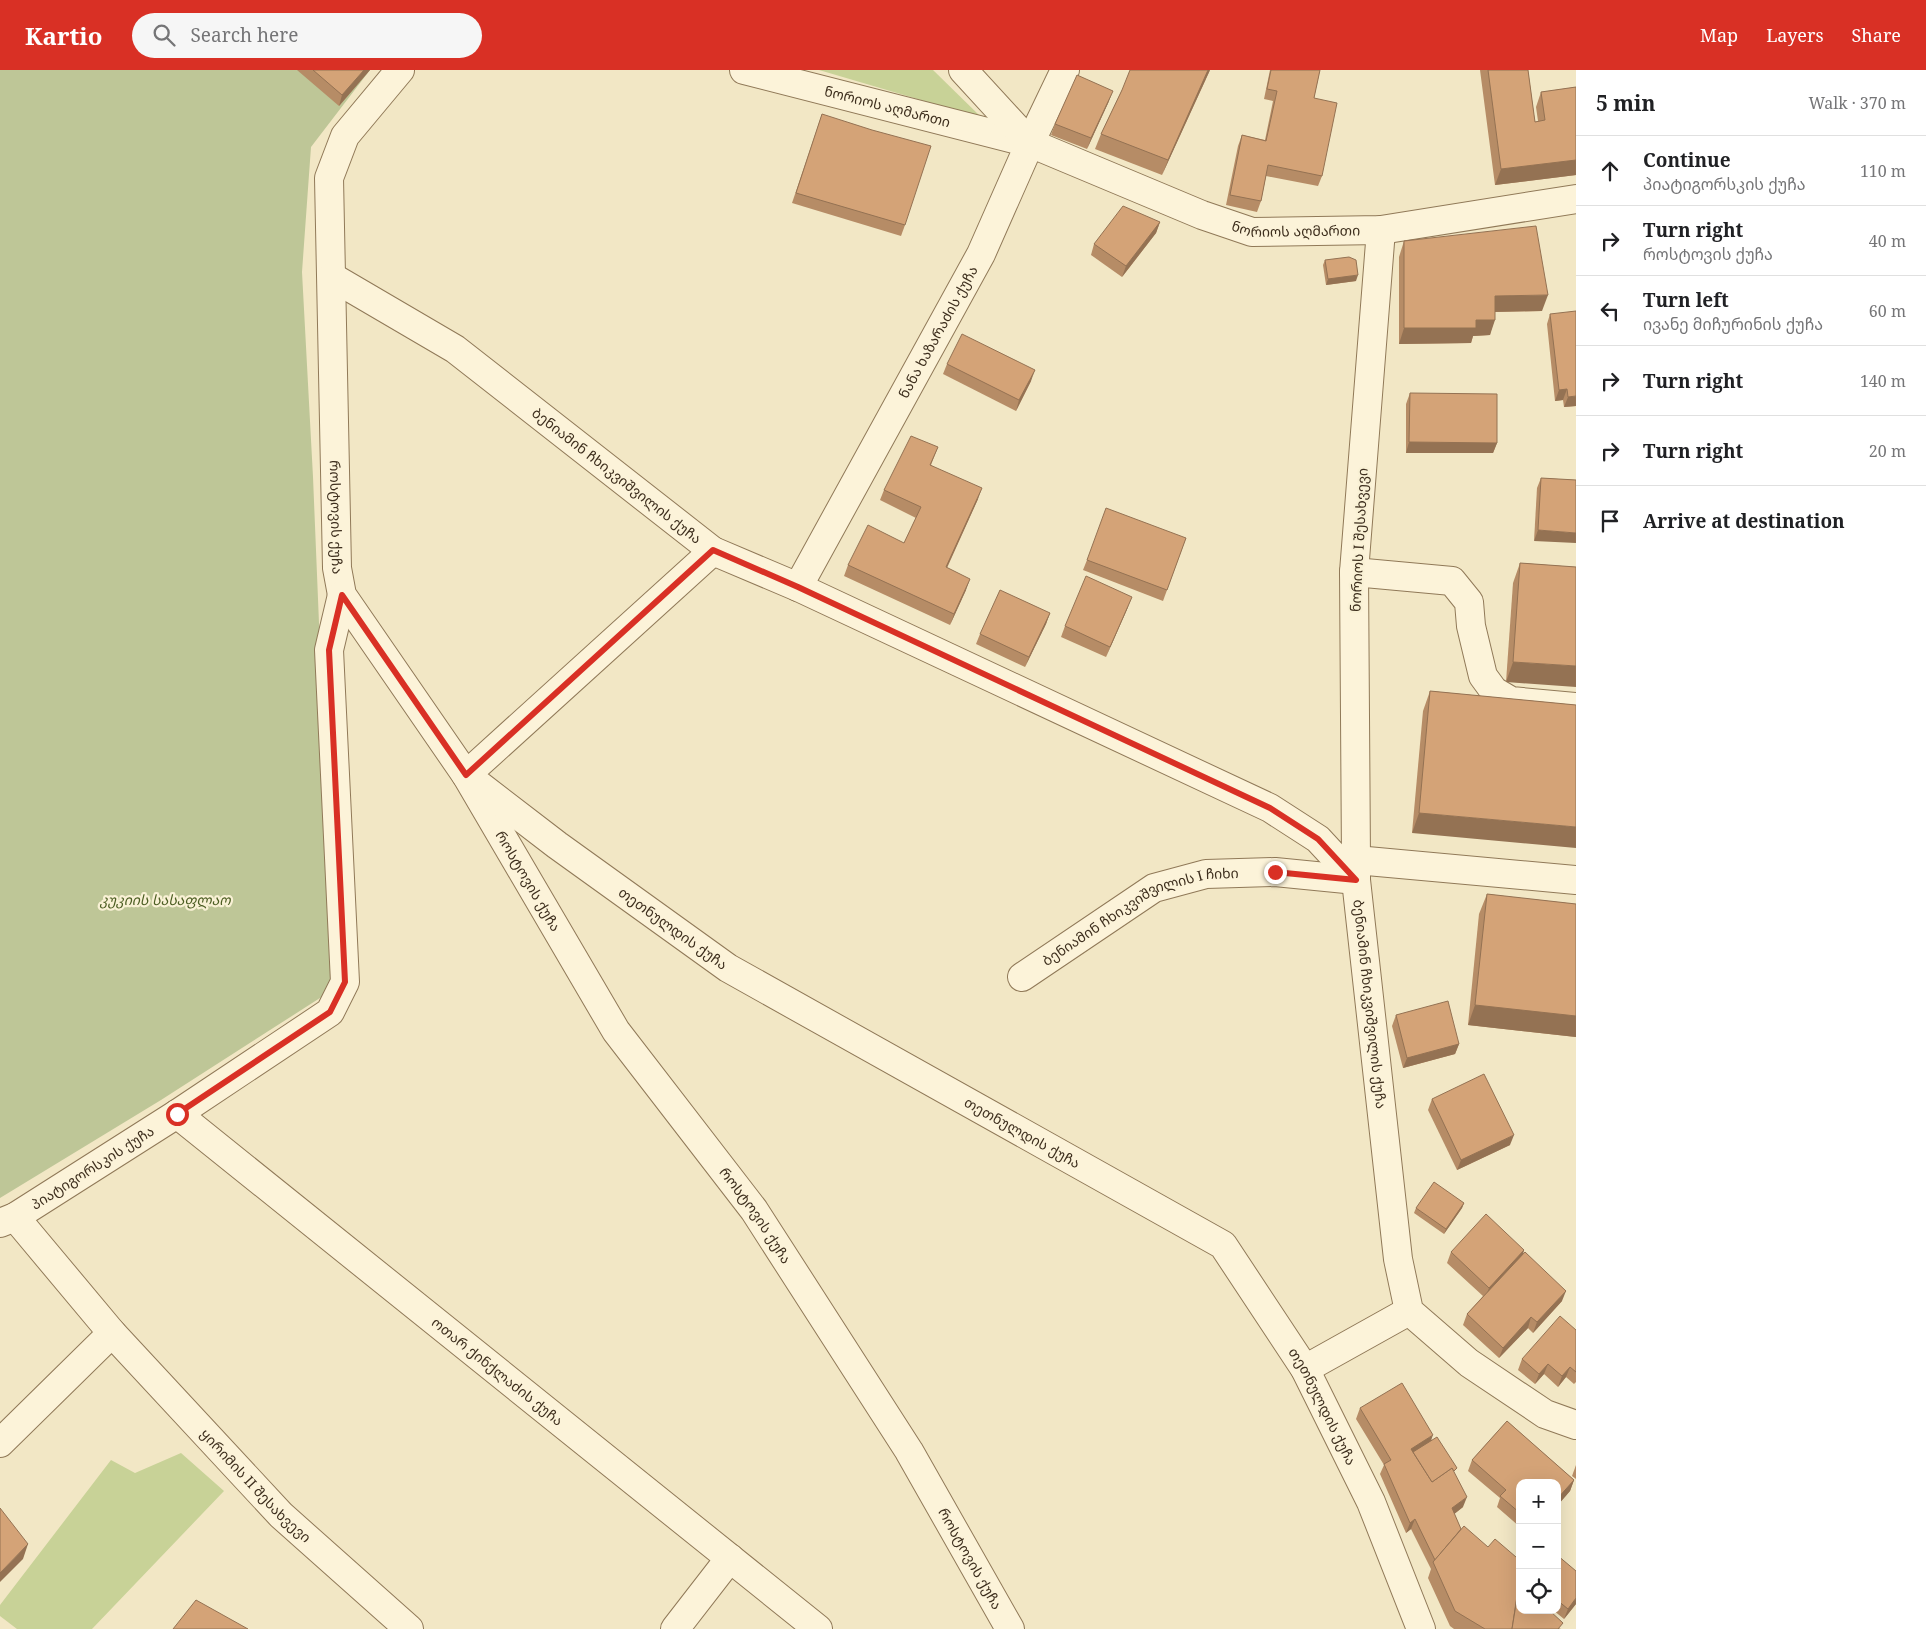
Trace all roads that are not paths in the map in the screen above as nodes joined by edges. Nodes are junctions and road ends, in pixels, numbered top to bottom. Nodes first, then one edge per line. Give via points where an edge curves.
1 (400, 70) edge
2 (744, 70) edge
3 (963, 70) edge
4 (1065, 70) edge
5 (1030, 143) junction
6 (1576, 199) edge
7 (1381, 230) junction
8 (332, 277) junction
9 (713, 550) junction
10 (1354, 572) junction
11 (798, 587) junction
12 (342, 595) junction
13 (1576, 707) edge
14 (466, 775) junction
15 (1356, 870) junction
16 (1576, 880) edge
17 (1022, 978) dead end
18 (177, 1114) junction
19 (7, 1220) edge
20 (1408, 1311) junction
21 (112, 1333) junction
22 (1305, 1369) junction
23 (1576, 1425) edge
24 (0, 1443) edge
25 (730, 1558) junction
26 (409, 1629) edge
27 (675, 1629) edge
28 (818, 1629) edge
29 (1010, 1629) edge
30 (1421, 1629) edge

1 - 8 street, როსტოვის ქუჩა via 344,136 329,178
2 - 5 street, ნორიოს აღმართი
3 - 5 street, ნორიოს აღმართი
4 - 5 street, ნანა ხაზარაძის ქუჩა
5 - 7 street, ნორიოს აღმართი via 1202,215 1252,232
5 - 11 street, ნანა ხაზარაძის ქუჩა via 981,254
6 - 7 street, ნორიოს აღმართი
7 - 10 street, ნორიოს I შესახვევი
8 - 9 street, ბენიამინ ჩხიკვიშვილის ქუჩა via 455,349
8 - 12 street, როსტოვის ქუჩა via 337,568
9 - 11 street, ბენიამინ ჩხიკვიშვილის ქუჩა
9 - 14 street
10 - 13 street via 1452,581 1469,602 1483,676 1494,691 1511,702
10 - 15 street, ნორიოს I შესახვევი
11 - 15 street, ბენიამინ ჩხიკვიშვილის ქუჩა via 1270,808 1318,839
12 - 14 street, როსტოვის ქუჩა
12 - 18 street, პიატიგორსკის ქუჩა via 329,650 345,982 330,1012
14 - 22 street, თეთნულდის ქუჩა via 728,968 1223,1245
14 - 29 street, როსტოვის ქუჩა via 616,1032 754,1210 909,1451
15 - 16 street, ბენიამინ ჩხიკვიშვილის I ჩიხი
15 - 17 street, ბენიამინ ჩხიკვიშვილის I ჩიხი via 1206,874 1154,888
15 - 20 street, ბენიამინ ჩხიკვიშვილის ქუჩა via 1398,1259
18 - 19 street, პიატიგორსკის ქუჩა
18 - 25 street, ოთარ ქინქლაძის ქუჩა
19 - 21 street, ყირიმის II შესახვევი
20 - 22 street
20 - 23 street via 1469,1363 1545,1414
21 - 24 street
21 - 26 street, ყირიმის II შესახვევი via 281,1515
22 - 30 street, თეთნულდის ქუჩა via 1371,1502
25 - 27 street
25 - 28 street, ოთარ ქინქლაძის ქუჩა

